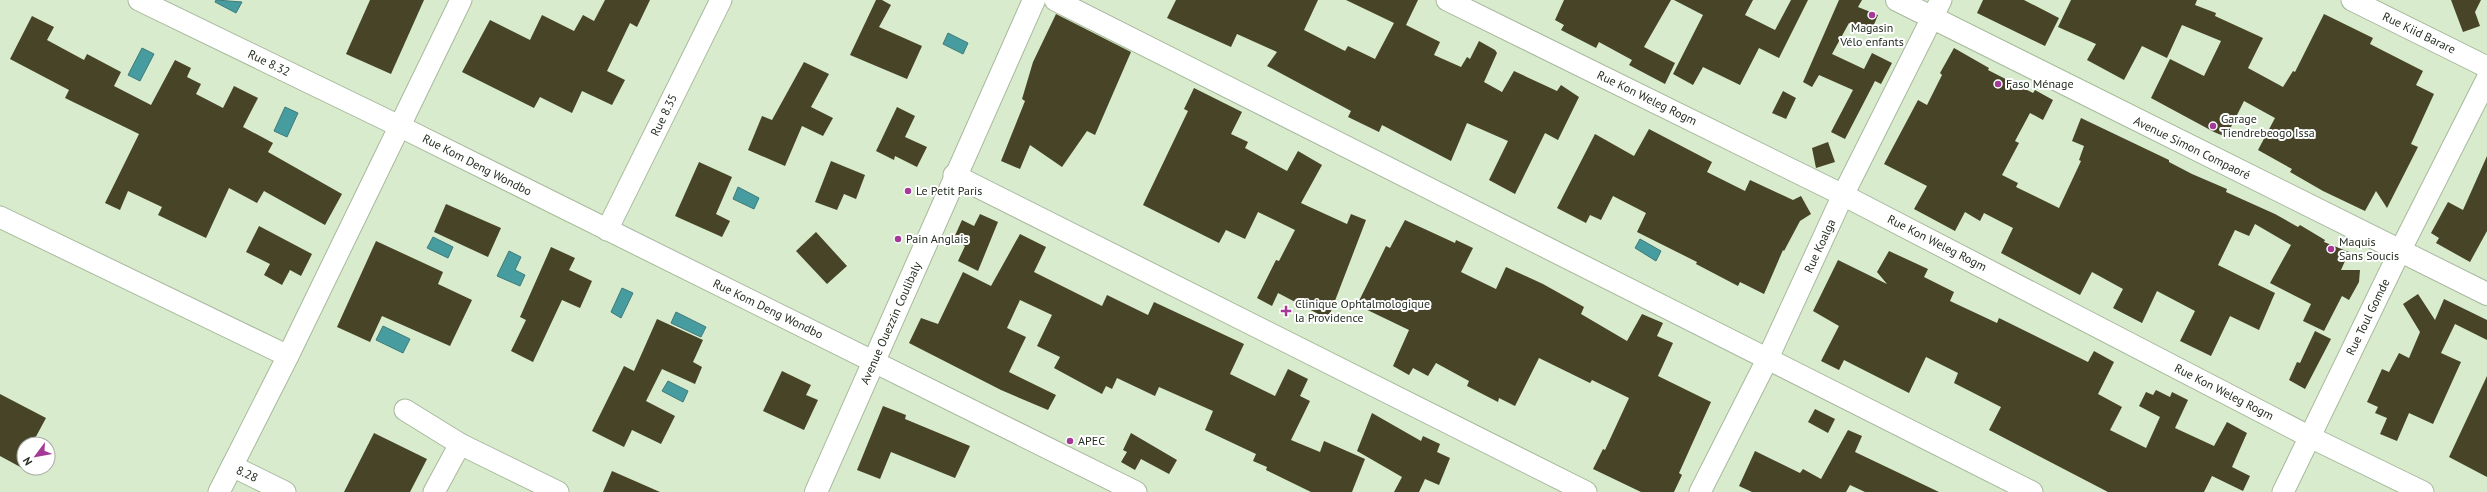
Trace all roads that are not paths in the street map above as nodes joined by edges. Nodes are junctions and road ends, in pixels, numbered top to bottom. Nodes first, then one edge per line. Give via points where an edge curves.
1 (139, 0) edge
2 (461, 0) edge
3 (721, 0) edge
4 (1034, 0) edge
5 (1055, 0) edge
6 (1447, 0) edge
7 (1897, 0) edge
8 (2352, 0) edge
9 (1936, 9) edge
10 (2487, 67) edge
11 (2487, 78) edge
12 (399, 126) junction
13 (954, 175) junction
14 (1843, 195) junction
15 (0, 217) edge
16 (607, 230) junction
17 (2400, 251) junction
18 (2487, 294) edge
19 (288, 356) junction
20 (1767, 360) junction
21 (875, 361) junction
22 (404, 410) dead end
23 (2310, 436) junction
24 (460, 444) junction
25 (232, 466) junction
26 (218, 492) edge
27 (285, 492) edge
28 (434, 492) edge
29 (558, 492) edge
30 (816, 492) edge
31 (1136, 492) edge
32 (1586, 492) edge
33 (1700, 492) edge
34 (2032, 492) edge
35 (2283, 492) edge
36 (2423, 492) edge

1 - 12 street, Rue 8.32
2 - 12 street
3 - 16 street, Rue 8.35
4 - 13 street, Avenue Ouezzin Coulibaly
5 - 20 street
6 - 14 street, Rue Kon Weleg Rogm
7 - 9 street, Avenue Simon Compaoré
8 - 10 street, Rue Kiid Barare
9 - 14 street, Rue Koalga
9 - 17 street, Avenue Simon Compaoré
11 - 17 street, Rue Toul Gomde
12 - 16 street, Rue Kom Deng Wondbo
12 - 19 street
13 - 21 street, Avenue Ouezzin Coulibaly
13 - 32 street
14 - 20 street, Rue Koalga
14 - 23 street, Rue Kon Weleg Rogm
15 - 19 street
16 - 21 street, Rue Kom Deng Wondbo
17 - 18 street, Avenue Simon Compaoré
17 - 23 street, Rue Toul Gomde
19 - 25 street
20 - 33 street, Rue Koalga
20 - 34 street
21 - 30 street, Avenue Ouezzin Coulibaly
21 - 31 street, Rue Kom Deng Wondbo
22 - 24 street
23 - 35 street, Rue Toul Gomde
23 - 36 street, Rue Kon Weleg Rogm
24 - 28 street
24 - 29 street
25 - 26 street
25 - 27 street, 8.28

